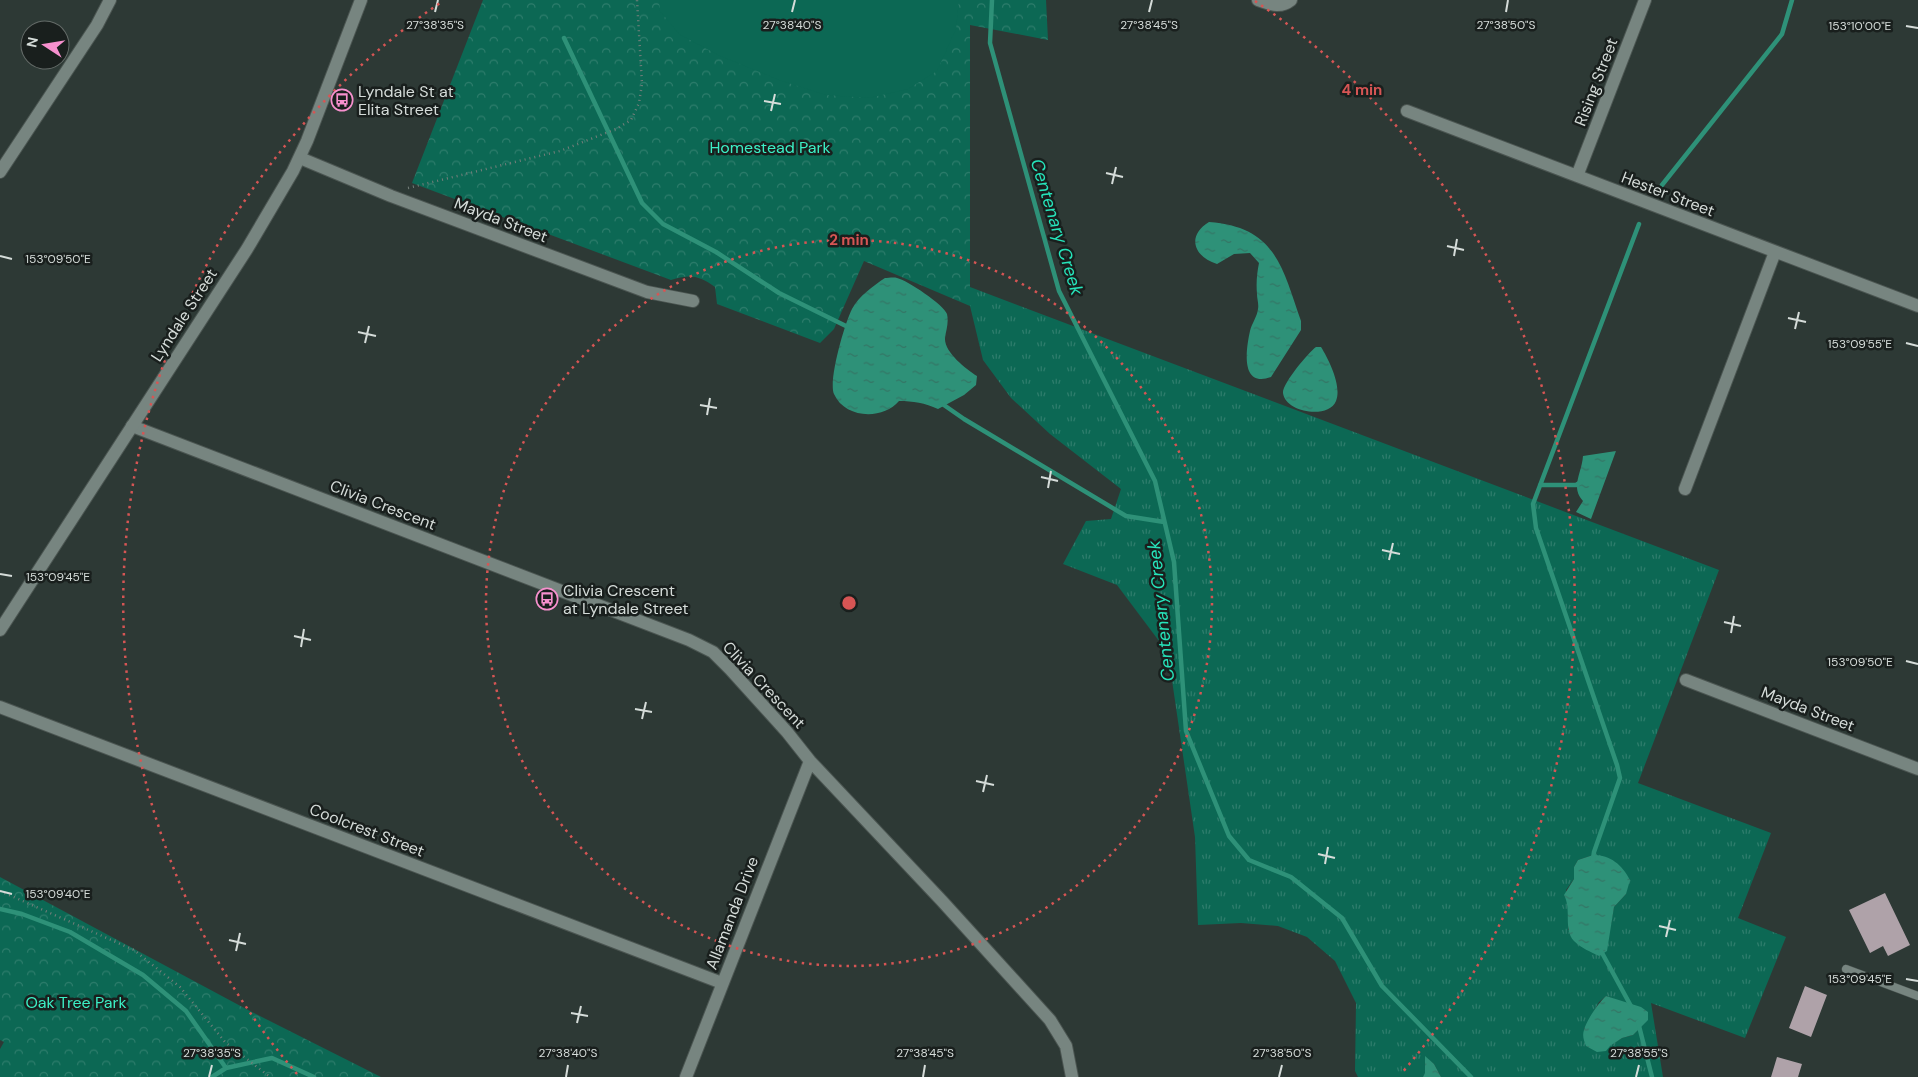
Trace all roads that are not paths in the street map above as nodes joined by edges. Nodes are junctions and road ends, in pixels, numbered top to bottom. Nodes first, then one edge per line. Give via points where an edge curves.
1 (361, 0) edge
2 (1258, 0) edge
3 (1291, 0) edge
4 (1645, 0) edge
5 (105, 1) edge
6 (1407, 111) dead end
7 (300, 158) junction
8 (0, 172) edge
9 (1577, 176) junction
10 (1775, 252) junction
11 (693, 301) dead end
12 (1918, 306) edge
13 (132, 426) junction
14 (1684, 489) dead end
15 (0, 630) edge
16 (1686, 680) dead end
17 (0, 706) edge
18 (810, 760) junction
19 (1918, 769) edge
20 (1846, 969) dead end
21 (722, 983) junction
22 (1918, 996) edge
23 (686, 1077) edge
24 (1072, 1077) edge

1 - 7 street, Lyndale Street
2 - 3 street via 1273,6
4 - 9 street, Rising Street
5 - 8 street via 97,25
6 - 9 street, Hester Street
7 - 11 street, Mayda Street via 391,196 648,292
7 - 13 street, Lyndale Street via 247,249
9 - 10 street, Hester Street
10 - 12 street, Hester Street
10 - 14 street
13 - 15 street, Lyndale Street
13 - 18 street, Clivia Crescent via 697,644 713,652 730,669
16 - 19 street, Mayda Street
17 - 21 street, Coolcrest Street
18 - 21 street, Allamanda Drive
18 - 24 street, Clivia Crescent via 1050,1020 1066,1046
20 - 22 lane
21 - 23 street, Allamanda Drive

